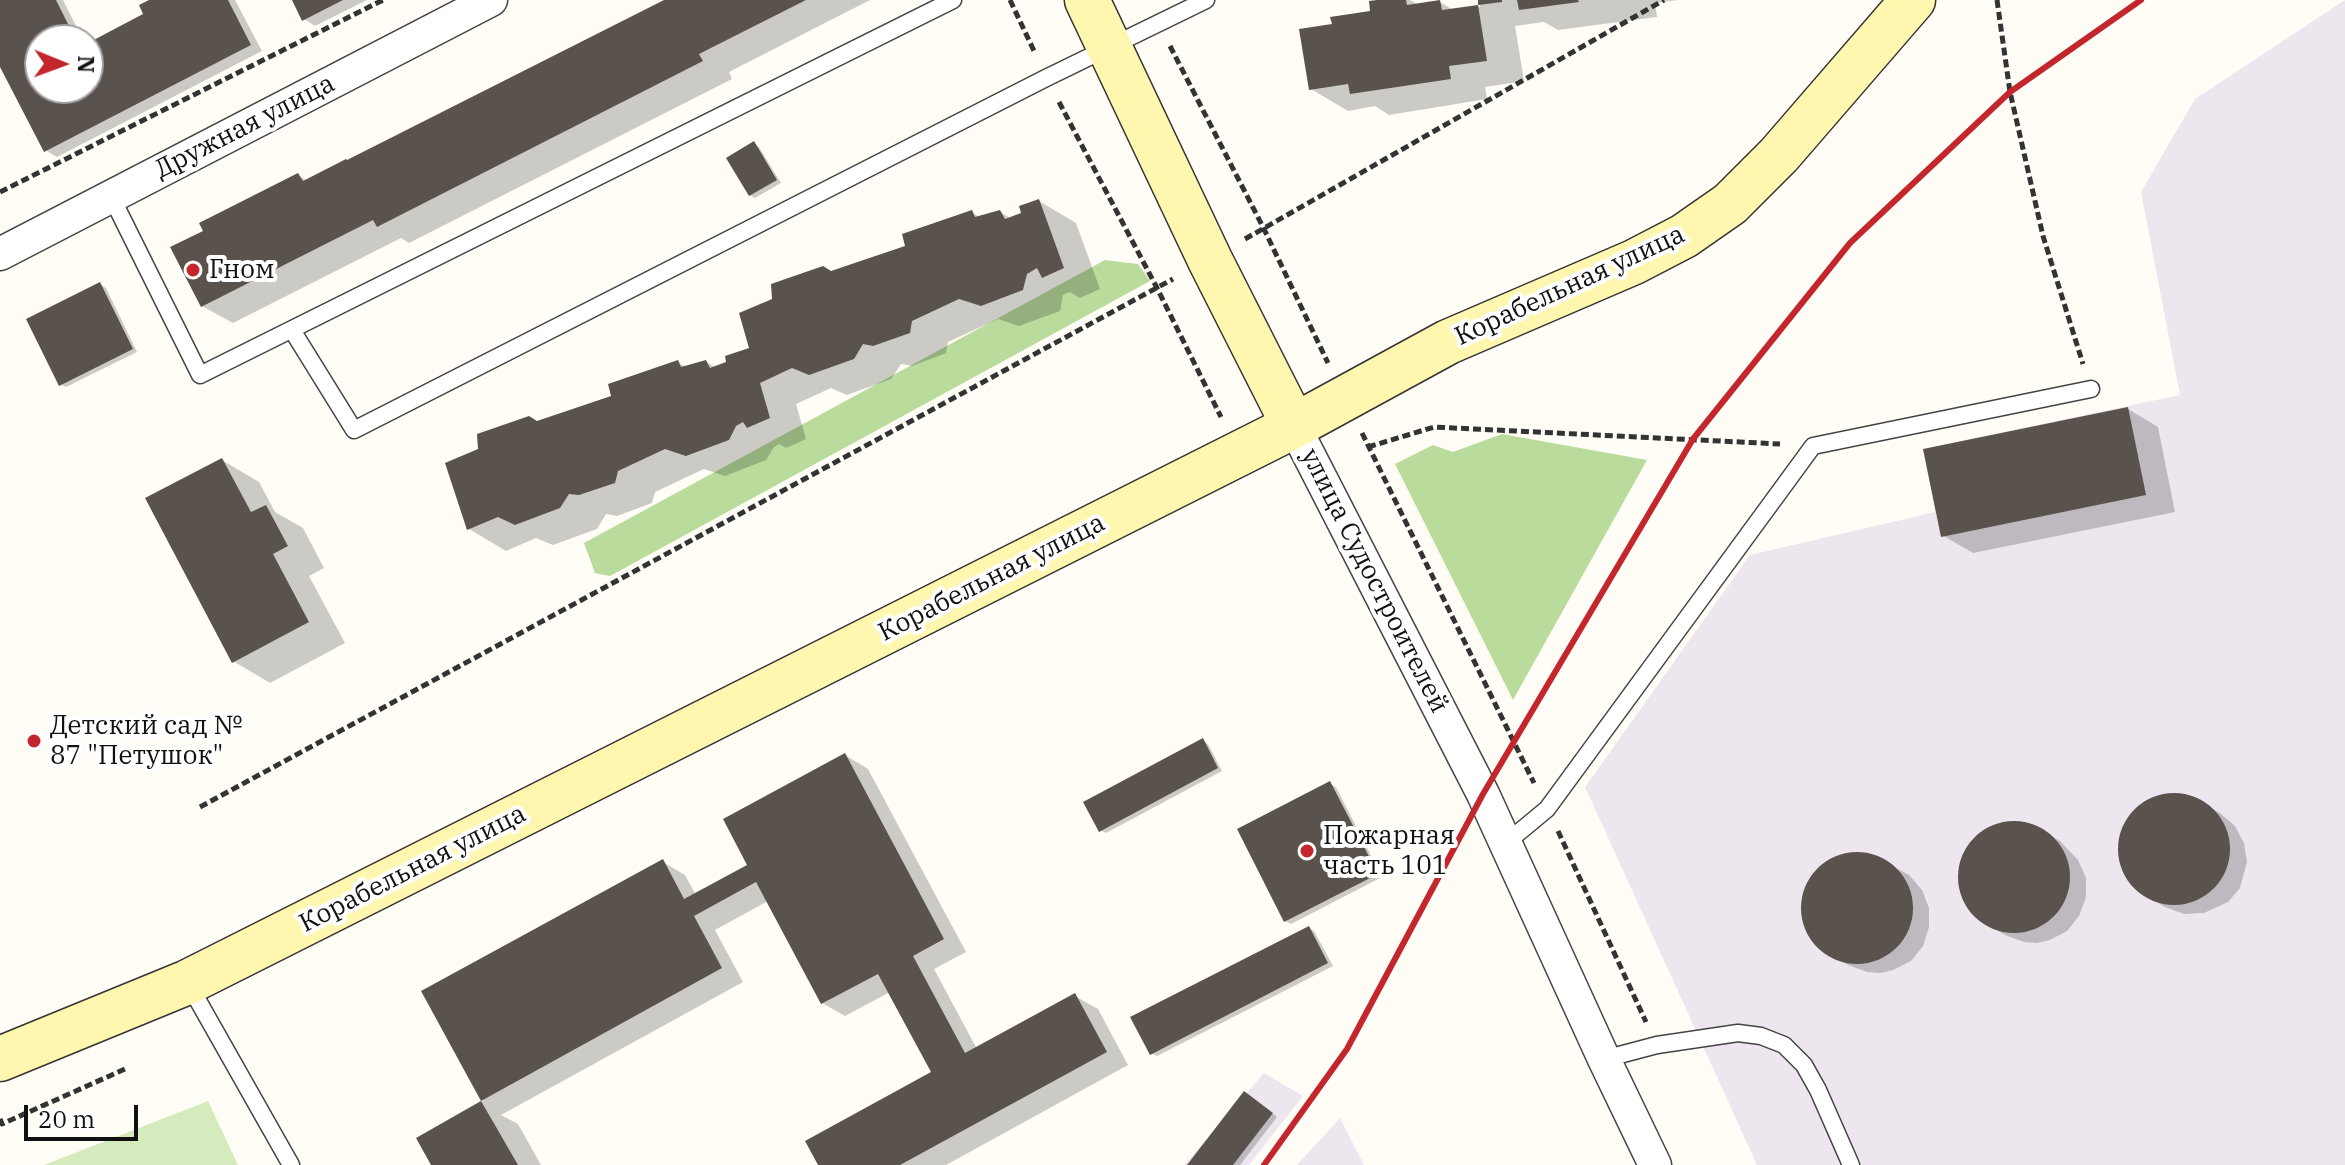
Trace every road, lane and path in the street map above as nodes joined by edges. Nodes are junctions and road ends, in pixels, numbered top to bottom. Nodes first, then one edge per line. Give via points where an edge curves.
1 (383, 0) edge
2 (491, 0) edge
3 (953, 0) edge
4 (1010, 0) edge
5 (1087, 0) edge
6 (1206, 0) edge
7 (1664, 0) edge
8 (1913, 0) edge
9 (1997, 0) edge
10 (1158, 23) junction
11 (1109, 49) junction
12 (1046, 78) junction
13 (0, 192) edge
14 (111, 196) junction
15 (1264, 229) junction
16 (0, 254) edge
17 (1210, 260) junction
18 (1157, 288) junction
19 (292, 330) junction
20 (2091, 389) joint
21 (1345, 398) junction
22 (1294, 426) junction
23 (1813, 446) junction
24 (1368, 447) junction
25 (1239, 454) junction
26 (200, 807) dead end
27 (1547, 809) junction
28 (1506, 843) junction
29 (188, 982) junction
30 (1657, 1045) junction
31 (0, 1059) edge
32 (1604, 1059) junction
33 (125, 1069) dead end
34 (0, 1119) edge
35 (291, 1165) edge
36 (1655, 1165) edge
37 (1851, 1165) edge

1 - 13 path
2 - 14 street, Дружная улица
3 - 19 lane
4 - 12 path
5 - 11 street, улица Судостроителей
6 - 10 lane
7 - 15 path
8 - 21 street, Корабельная улица via 1779,155 1719,212 1634,262 1448,342
9 - 20 path via 2010,92 2043,236
10 - 11 lane
10 - 15 path
11 - 12 lane
11 - 17 street, улица Судостроителей
12 - 18 path
12 - 19 lane via 354,430
14 - 16 street, Дружная улица
14 - 19 lane via 200,375
15 - 17 path
15 - 21 path
17 - 18 path
17 - 22 street, улица Судостроителей
18 - 25 path
18 - 26 path
20 - 23 lane
21 - 22 street, Корабельная улица
21 - 24 path
22 - 25 street, Корабельная улица
22 - 28 street, улица Судостроителей
23 - 24 path via 1434,427
23 - 27 lane
24 - 27 path
25 - 29 street, Корабельная улица
27 - 28 lane
27 - 30 path
28 - 32 street, улица Судостроителей
29 - 31 street, Корабельная улица
29 - 35 lane
30 - 32 lane
30 - 37 lane via 1738,1033 1784,1045 1818,1090
32 - 36 street, улица Судостроителей
33 - 34 path via 2,1124

